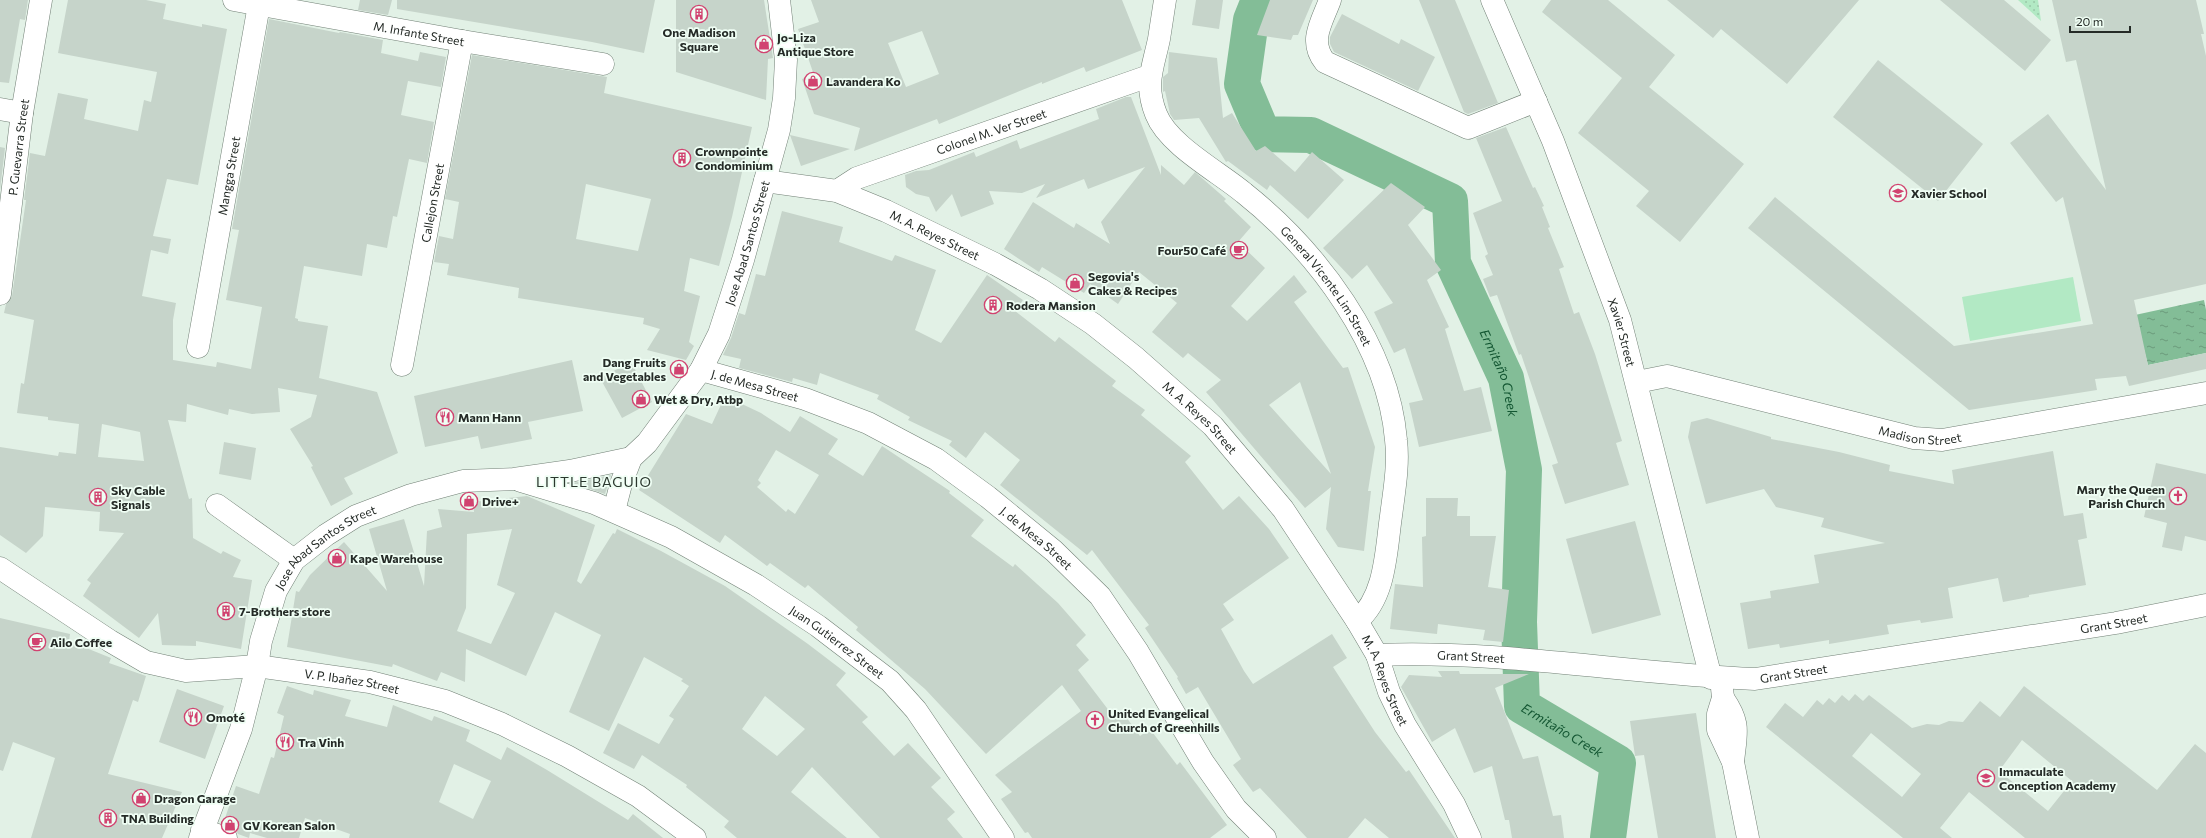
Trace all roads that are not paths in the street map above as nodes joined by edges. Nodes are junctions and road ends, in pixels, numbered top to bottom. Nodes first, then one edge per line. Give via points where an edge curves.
1 (41, 0) edge
2 (234, 0) edge
3 (779, 0) edge
4 (1165, 0) edge
5 (1330, 0) edge
6 (1492, 0) edge
7 (259, 4) junction
8 (462, 42) junction
9 (603, 64) dead end
10 (1149, 76) junction
11 (1536, 101) junction
12 (0, 109) edge
13 (22, 112) junction
14 (765, 181) junction
15 (837, 191) junction
16 (1, 282) edge
17 (198, 347) dead end
18 (402, 365) dead end
19 (701, 370) junction
20 (1637, 382) junction
21 (2206, 393) edge
22 (631, 458) junction
23 (514, 479) junction
24 (216, 505) dead end
25 (614, 510) junction
26 (294, 560) junction
27 (0, 568) edge
28 (2206, 604) edge
29 (1357, 621) junction
30 (1377, 655) junction
31 (257, 666) junction
32 (1718, 685) junction
33 (201, 834) edge
34 (226, 838) edge
35 (695, 838) edge
36 (1003, 838) edge
37 (1265, 838) edge
38 (1470, 838) edge
39 (1748, 838) edge

1 - 13 street, P. Guevarra Street
2 - 7 street, M. Infante Street
3 - 14 street, Jose Abad Santos Street via 786,60 784,98 779,130
4 - 10 street, General Vicente Lim Street
5 - 11 street via 1315,40 1317,52 1325,62 1468,128
6 - 11 street, Xavier Street
7 - 8 street, M. Infante Street
7 - 17 street, Mangga Street
8 - 9 street, M. Infante Street
8 - 18 street, Callejon Street
10 - 15 street, Colonel M. Ver Street via 857,178
10 - 29 street, General Vicente Lim Street via 1156,114 1162,125 1183,147 1244,192 1288,231 1357,322 1379,369 1391,406 1397,442 1394,492 1383,571 1369,609
11 - 20 street, Xavier Street via 1620,320
12 - 13 street
13 - 16 street, P. Guevarra Street
14 - 15 street, M. A. Reyes Street
14 - 19 street, Jose Abad Santos Street via 719,334
15 - 29 street, M. A. Reyes Street via 886,211 1040,289 1093,324 1136,358 1213,426 1255,473 1283,509
19 - 22 street, Jose Abad Santos Street via 647,443
19 - 37 street, J. de Mesa Street via 805,399 868,423 936,459 988,497 1054,551 1100,596 1138,652 1203,762 1236,809
20 - 21 street, Madison Street via 1667,376 1914,438 1942,440
20 - 32 street, Xavier Street
22 - 23 street, Jose Abad Santos Street via 570,472
22 - 25 street, Jose Abad Santos Street
23 - 25 street, Jose Abad Santos Street
23 - 26 street, Jose Abad Santos Street via 463,481 411,495 356,516
24 - 26 street
25 - 36 street, Juan Gutierrez Street via 670,537 756,585 818,626 890,681 916,710
26 - 31 street, Jose Abad Santos Street via 276,591 261,641
27 - 31 street, V. P. Ibañez Street via 146,662 186,671
28 - 32 street, Grant Street via 2116,623 1955,646
29 - 30 street, M. A. Reyes Street
30 - 32 street, Grant Street via 1426,653 1537,661
30 - 38 street, M. A. Reyes Street via 1389,692 1405,725 1454,804
31 - 33 street, Jose Abad Santos Street via 241,729
31 - 35 street, V. P. Ibañez Street via 370,682 445,702 495,721 567,756 638,796
32 - 39 street, Xavier Street via 1734,714 1737,729 1733,762
33 - 34 street

